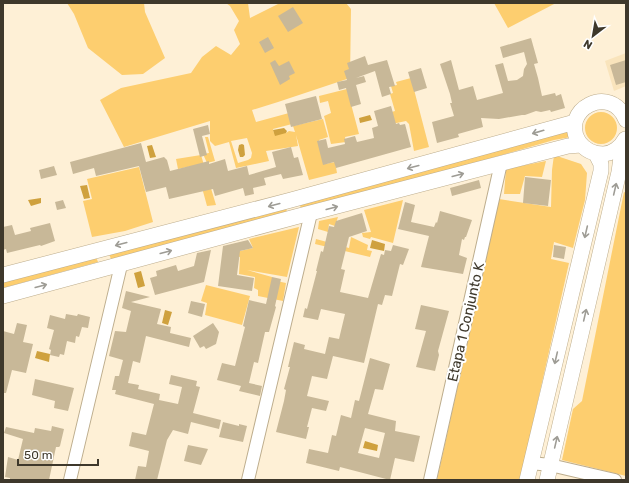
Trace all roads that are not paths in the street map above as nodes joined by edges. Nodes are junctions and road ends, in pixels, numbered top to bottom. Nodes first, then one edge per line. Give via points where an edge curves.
1 (621, 104) edge
2 (626, 120) edge
3 (575, 122) junction
4 (624, 140) edge
5 (582, 145) junction
6 (596, 154) junction
7 (501, 163) junction
8 (291, 200) junction
9 (310, 213) junction
10 (295, 217) junction
11 (100, 250) junction
12 (121, 265) junction
13 (106, 269) junction
14 (3, 275) edge
15 (3, 296) edge
16 (531, 463) junction
17 (550, 465) junction
18 (70, 480) edge
19 (248, 480) edge
20 (430, 480) edge
21 (527, 480) edge
22 (547, 480) edge
23 (614, 480) edge

1 - 2 street
1 - 3 street via 596,102 580,112
3 - 5 street via 577,138
3 -> 8 street
4 - 6 street via 616,150
17 -> 4 street via 618,177
5 - 6 street
5 - 7 street via 568,146
6 -> 16 street via 601,171
9 -> 7 street
7 - 20 street, Etapa 1 Conjunto K
8 - 10 street
8 -> 11 street
9 - 10 street
9 - 19 street
12 -> 10 street
11 - 13 street
11 - 14 street
12 - 13 street
12 - 18 street
15 -> 13 street
16 - 17 street
16 - 21 street
17 - 22 street
17 - 23 street

